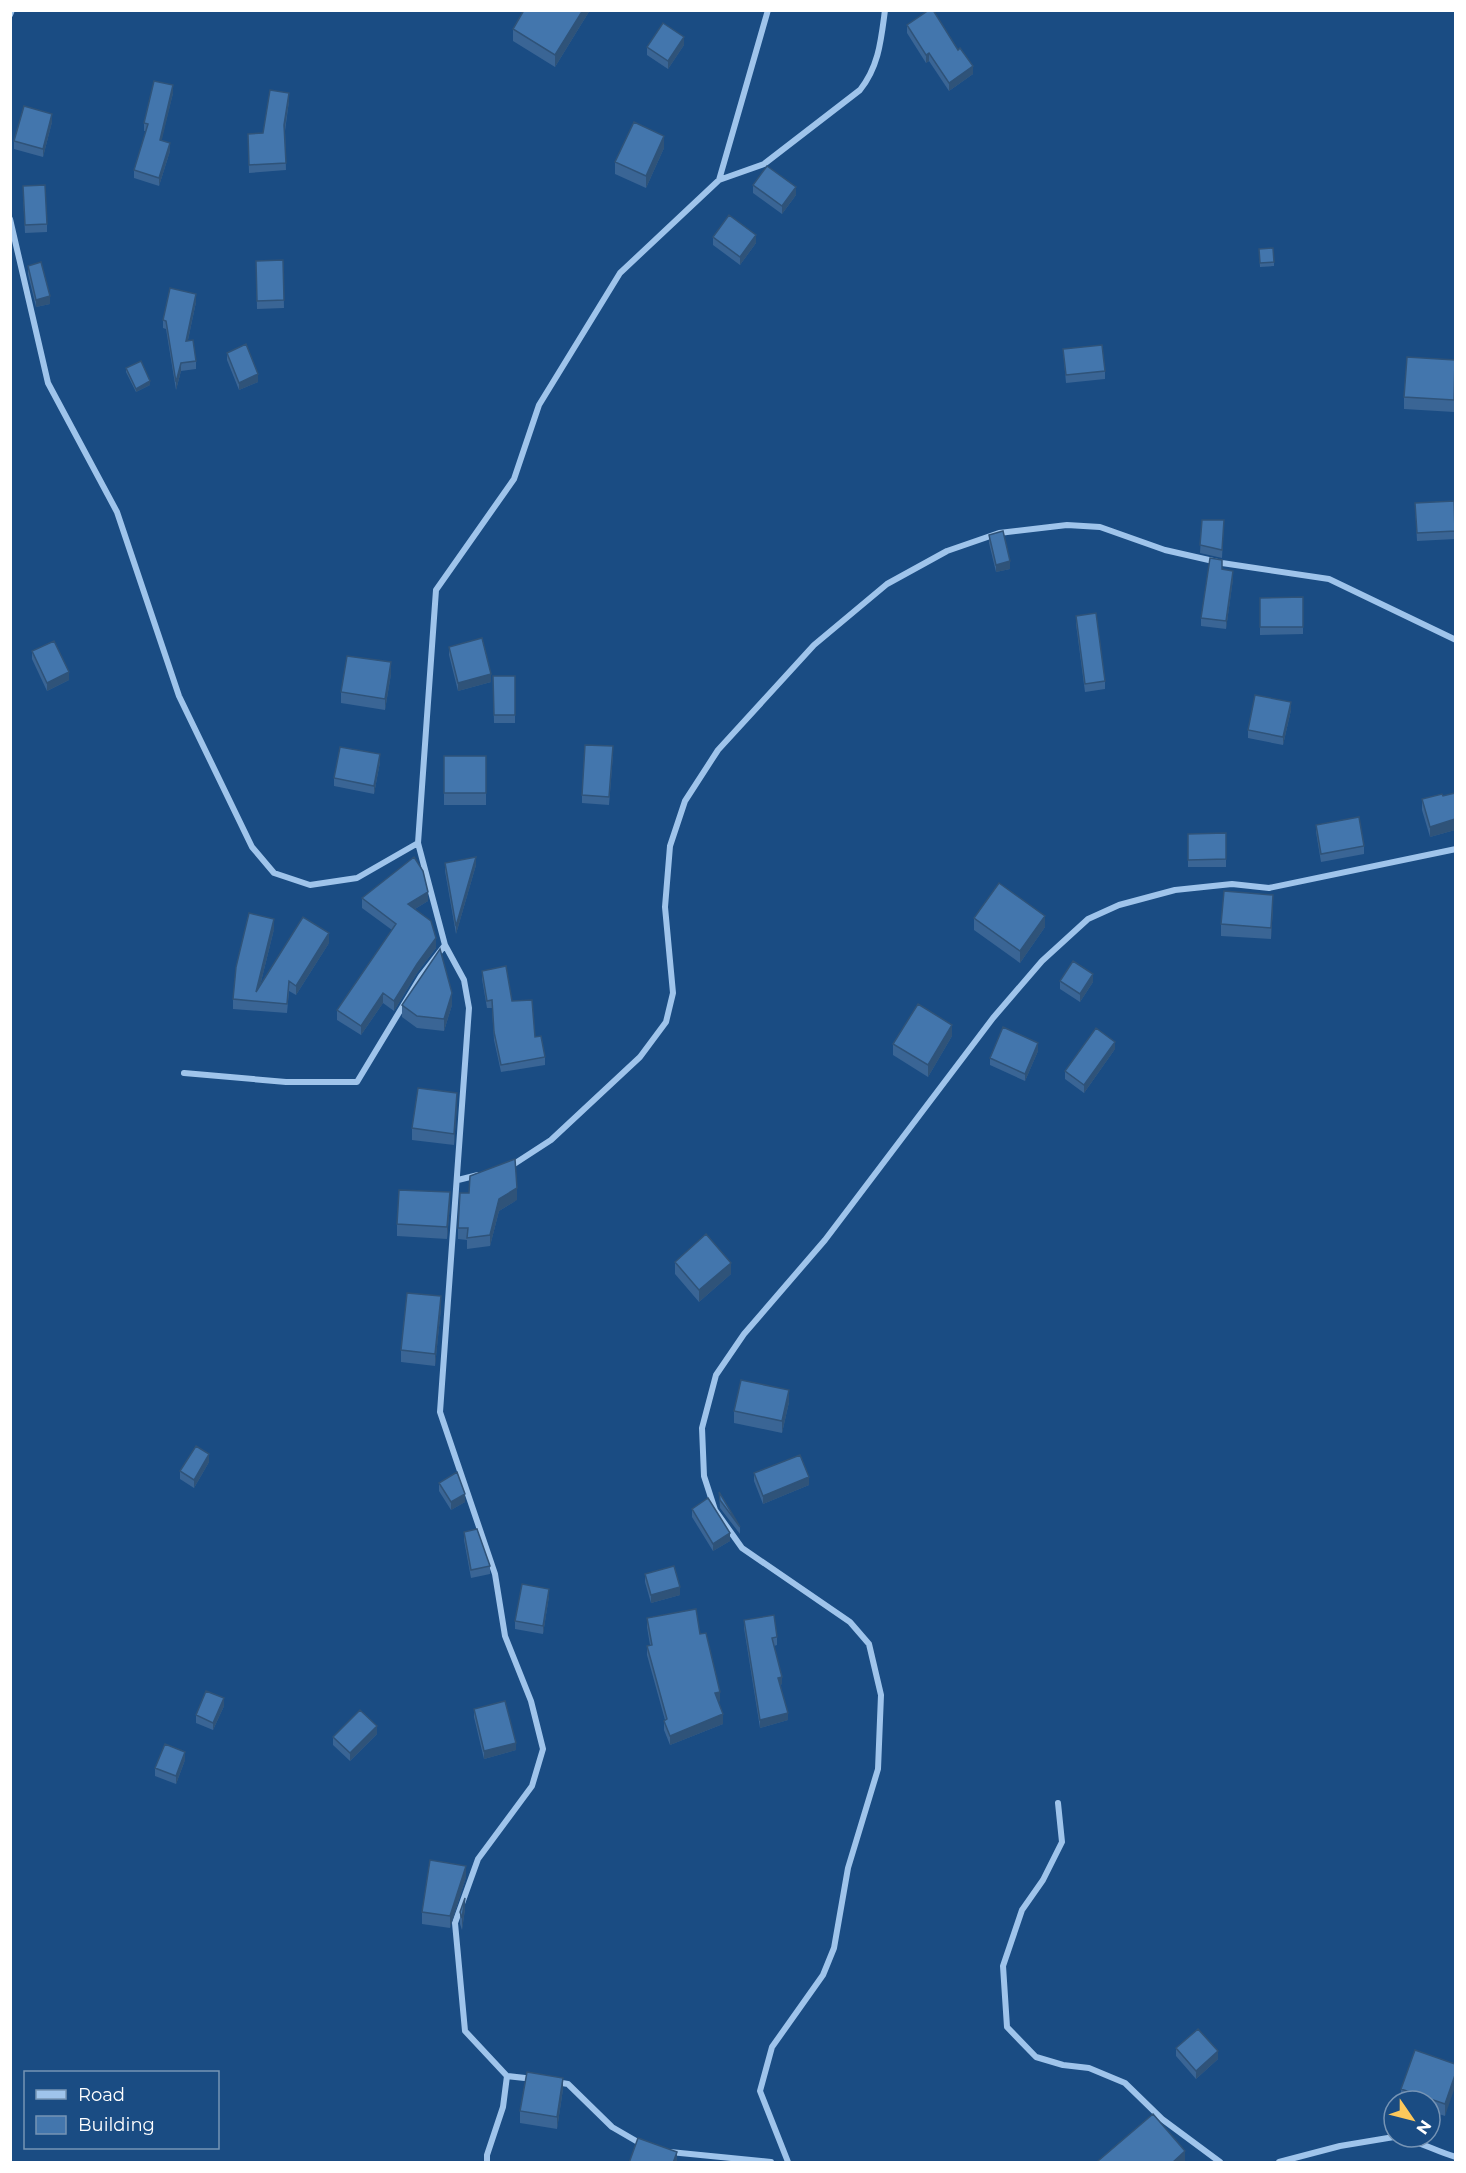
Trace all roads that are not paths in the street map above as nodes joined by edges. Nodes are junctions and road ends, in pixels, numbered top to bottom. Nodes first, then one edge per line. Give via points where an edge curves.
1 (12, 10) edge
2 (768, 10) edge
3 (885, 10) edge
4 (10, 15) edge
5 (719, 180) junction
6 (10, 219) edge
7 (1455, 640) edge
8 (418, 843) junction
9 (1455, 849) edge
10 (445, 945) junction
11 (184, 1073) dead end
12 (500, 1169) edge
13 (489, 1172) edge
14 (458, 1180) junction
15 (1058, 1803) dead end
16 (507, 2076) junction
17 (538, 2080) edge
18 (548, 2081) edge
19 (1382, 2139) edge
20 (647, 2147) edge
21 (1432, 2149) edge
22 (658, 2150) edge
23 (1455, 2157) edge
24 (488, 2163) edge
25 (771, 2163) edge
26 (788, 2163) edge
27 (1220, 2163) edge
28 (1279, 2163) edge

1 - 4 street
2 - 5 street
3 - 5 street via 879,54 872,75 860,90 764,164
5 - 8 street via 620,273 539,405 514,479 436,590
6 - 8 street via 48,383 117,512 180,696 252,847 274,873 310,885 357,878
7 - 12 street via 1329,579 1165,550 1100,527 1067,525 999,532 946,551 887,584 814,645 718,750 684,801 670,846 665,907 673,993 666,1022 640,1057 551,1140
8 - 10 street
9 - 26 street via 1269,888 1232,884 1175,890 1119,905 1088,919 1042,961 993,1018 825,1240 744,1334 716,1375 702,1428 704,1476 715,1510 742,1548 850,1622 869,1644 881,1695 878,1769 848,1868 834,1948 823,1975 772,2048 760,2091
10 - 11 street via 421,976 357,1083 286,1082
10 - 14 street via 464,980 469,1008
13 - 14 street
14 - 16 street via 440,1412 495,1574 505,1636 531,1701 543,1749 532,1786 478,1859 455,1923 465,2031
15 - 27 street via 1062,1842 1022,1910 1003,1966 1007,2027 1036,2057 1089,2068 1125,2083 1162,2119
16 - 17 street
16 - 24 street
18 - 20 street via 568,2084 612,2127
19 - 28 street
21 - 23 street
22 - 25 street

